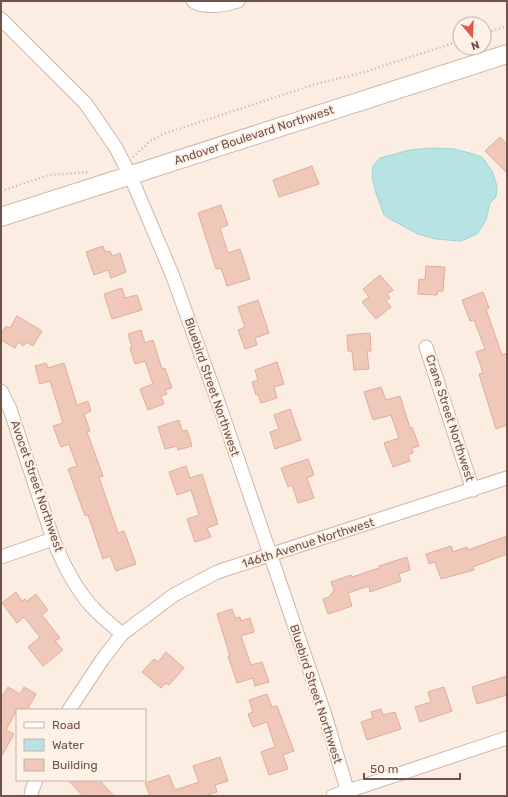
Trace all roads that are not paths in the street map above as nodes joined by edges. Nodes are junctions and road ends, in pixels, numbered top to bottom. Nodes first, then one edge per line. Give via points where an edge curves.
1 (238, 1) edge
2 (195, 2) edge
3 (1, 19) edge
4 (507, 54) edge
5 (130, 175) junction
6 (1, 217) edge
7 (426, 347) dead end
8 (1, 391) edge
9 (507, 478) edge
10 (473, 490) junction
11 (53, 538) junction
12 (270, 555) junction
13 (1, 556) edge
14 (122, 634) junction
15 (70, 709) edge
16 (507, 738) edge
17 (36, 781) edge
18 (348, 794) edge
19 (31, 796) edge
20 (333, 796) edge

1 - 2 street via 210,5
3 - 5 street, Bluebird Street Northwest via 86,104 116,148
4 - 5 street, Andover Boulevard Northwest
5 - 6 street, Andover Boulevard Northwest
5 - 12 street, Bluebird Street Northwest via 175,282
7 - 10 street, Crane Street Northwest
8 - 11 street, Avocet Street Northwest via 10,409
9 - 10 street, 146th Avenue Northwest
10 - 12 street, 146th Avenue Northwest
11 - 13 street
11 - 14 street, Avocet Street Northwest via 59,555 78,589 96,611
12 - 14 street, 146th Avenue Northwest via 217,572 174,595
12 - 18 street, Bluebird Street Northwest via 325,715
14 - 15 street, 146th Avenue Northwest
16 - 18 street
17 - 19 street
18 - 20 street

